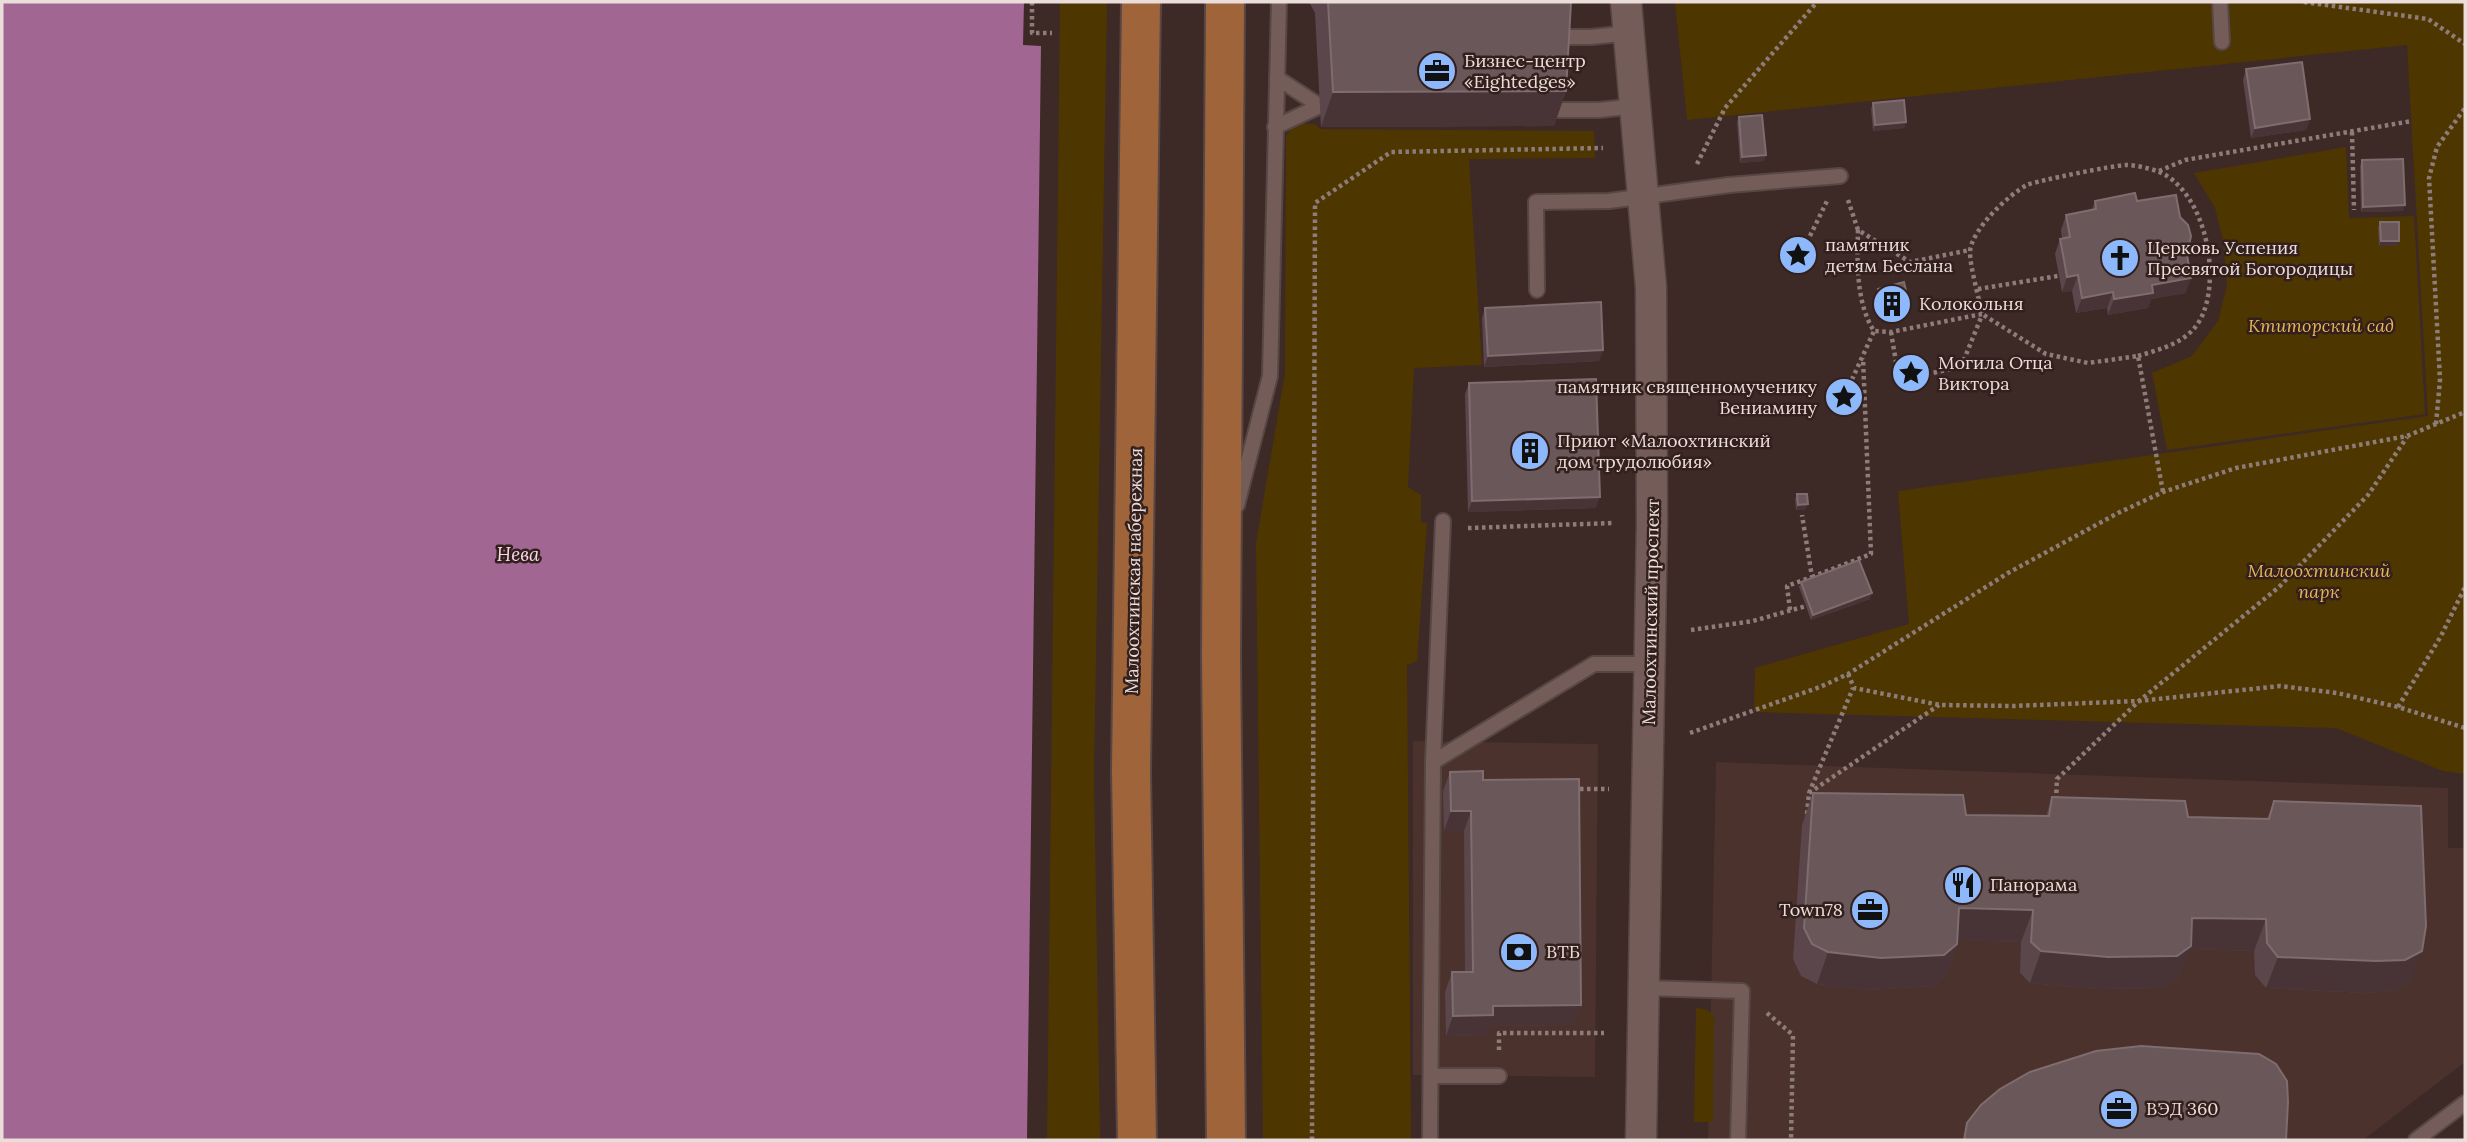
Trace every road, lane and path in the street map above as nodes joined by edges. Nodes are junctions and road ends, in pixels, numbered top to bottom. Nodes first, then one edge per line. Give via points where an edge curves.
1 (1032, 2) edge
2 (1141, 2) edge
3 (1224, 2) edge
4 (1279, 2) edge
5 (1626, 2) edge
6 (1817, 2) edge
7 (2220, 2) edge
8 (2304, 2) edge
9 (1052, 33) dead end
10 (1629, 33) junction
11 (1559, 37) edge
12 (2222, 42) dead end
13 (2465, 44) edge
14 (1277, 78) junction
15 (1637, 106) junction
16 (2465, 108) edge
17 (1555, 110) edge
18 (2412, 121) dead end
19 (1275, 127) junction
20 (2352, 132) junction
21 (1603, 148) dead end
22 (2158, 171) junction
23 (1840, 176) joint
24 (1684, 190) junction
25 (1645, 196) junction
26 (2354, 210) dead end
27 (1858, 230) junction
28 (1970, 250) junction
29 (2058, 276) dead end
30 (1978, 289) junction
31 (1537, 290) dead end
32 (1982, 314) junction
33 (1874, 331) junction
34 (1891, 332) junction
35 (2138, 356) junction
36 (1863, 358) junction
37 (1849, 386) dead end
38 (2465, 412) edge
39 (2436, 424) junction
40 (2407, 436) junction
41 (2163, 492) junction
42 (1802, 515) edge
43 (1613, 523) dead end
44 (1443, 525) joint
45 (1222, 561) junction
46 (1812, 577) junction
47 (2465, 587) edge
48 (1805, 606) edge
49 (1790, 610) junction
50 (1691, 630) dead end
51 (1650, 664) junction
52 (1849, 674) junction
53 (1854, 688) junction
54 (2138, 701) junction
55 (1940, 705) junction
56 (2398, 707) junction
57 (2465, 727) edge
58 (1690, 733) dead end
59 (1433, 762) junction
60 (1562, 789) edge
61 (1609, 789) dead end
62 (1809, 793) junction
63 (2055, 804) edge
64 (1807, 814) dead end
65 (1645, 988) junction
66 (1742, 991) junction
67 (1604, 1033) dead end
68 (1431, 1076) junction
69 (1499, 1076) joint
70 (2465, 1103) edge
71 (1137, 1140) edge
72 (1226, 1140) edge
73 (1312, 1140) edge
74 (1430, 1140) edge
75 (1642, 1140) edge
76 (1738, 1140) edge
77 (1791, 1140) edge
78 (2416, 1140) edge

1 - 9 path via 1032,33
2 - 71 main road, Малоохтинская набережная via 1131,771
3 - 45 main road
4 - 14 lane
5 - 10 street, Малоохтинский проспект
6 - 24 path via 1725,108
7 - 12 lane
8 - 13 path via 2428,19
10 - 11 lane
10 - 15 street, Малоохтинский проспект
14 - 19 lane
14 - 19 lane via 1320,106
15 - 17 lane
15 - 25 street, Малоохтинский проспект
16 - 39 path via 2437,148 2430,178 2440,380
18 - 20 path
19 - 45 lane via 1270,376
20 - 22 path via 2185,160
20 - 26 path
21 - 73 path via 1391,152 1315,203
22 - 28 path via 2125,165 2029,184 2004,200 1984,223
22 - 35 path via 2183,189 2198,213 2208,246 2209,286 2200,320 2178,343
23 - 24 lane
23 - 27 path
24 - 25 lane
25 - 31 lane via 1536,202
25 - 51 street, Малоохтинский проспект via 1653,384
27 - 28 path via 1910,262
27 - 33 path via 1857,259 1866,318
28 - 30 path
29 - 30 path
30 - 32 path
32 - 34 path
32 - 34 path via 1961,367 1899,380
32 - 35 path via 2046,354 2088,363
33 - 34 path
33 - 36 path
35 - 41 path
36 - 37 path
36 - 46 path via 1871,554
38 - 39 path
39 - 40 path
40 - 41 path via 2236,468
40 - 54 path via 2368,495 2279,587
41 - 52 path via 2008,573
42 - 46 path
43 - 44 path
44 - 59 lane
45 - 72 main road
46 - 49 path via 1787,586
47 - 56 path
48 - 49 path
49 - 50 path via 1754,621
51 - 59 lane via 1594,664
51 - 65 street, Малоохтинский проспект
52 - 53 path
52 - 58 path
53 - 55 path
53 - 62 path
54 - 55 path
54 - 56 path via 2280,686
54 - 63 path via 2057,779
55 - 62 path
56 - 57 path
59 - 68 lane
60 - 61 path
62 - 64 path
65 - 66 lane
65 - 75 street, Малоохтинский проспект
66 - 76 lane
66 - 77 path via 1793,1035
67 - 69 path via 1499,1033
68 - 69 lane
68 - 74 lane
70 - 78 lane

